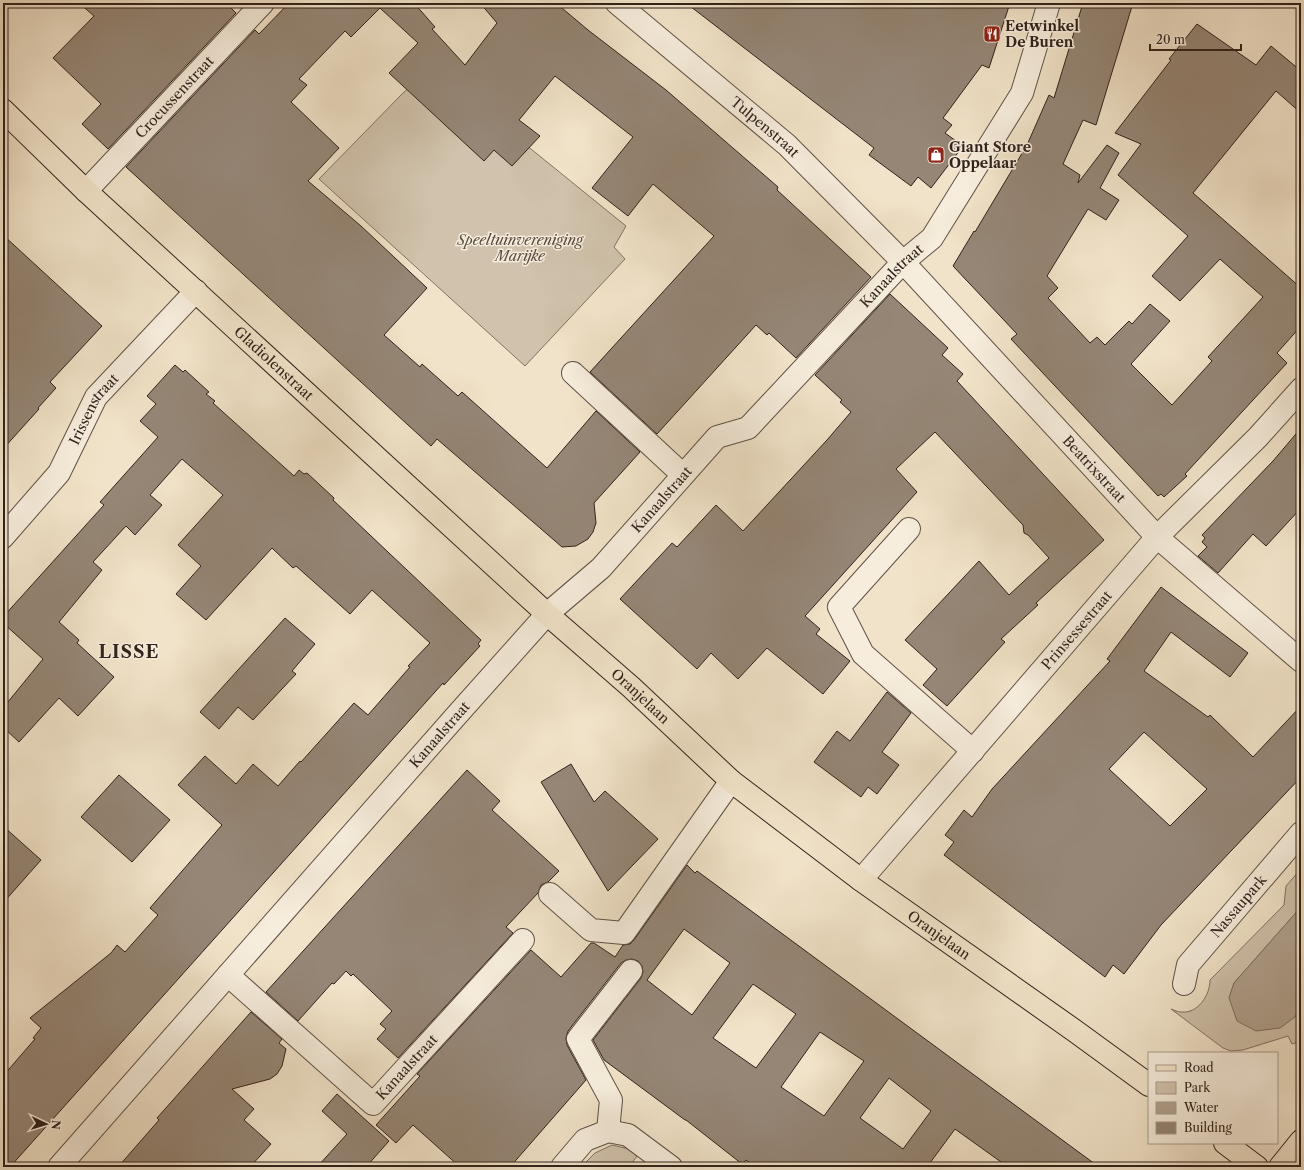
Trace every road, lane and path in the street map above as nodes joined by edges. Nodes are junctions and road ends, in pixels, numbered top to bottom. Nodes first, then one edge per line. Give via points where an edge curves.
1 (263, 3) edge
2 (617, 3) edge
3 (1049, 3) edge
4 (3, 110) edge
5 (86, 191) junction
6 (903, 262) junction
7 (196, 291) junction
8 (573, 372) dead end
9 (1301, 389) edge
10 (683, 475) junction
11 (909, 529) dead end
12 (3, 537) edge
13 (1157, 537) junction
14 (547, 614) junction
15 (1301, 661) edge
16 (972, 751) junction
17 (731, 781) junction
18 (1301, 833) edge
19 (861, 880) junction
20 (550, 894) dead end
21 (523, 940) dead end
22 (631, 972) dead end
23 (228, 975) junction
24 (1184, 984) dead end
25 (1148, 1084) edge
26 (608, 1131) junction
27 (1301, 1141) edge
28 (1227, 1144) edge
29 (59, 1167) edge
30 (562, 1167) edge
31 (671, 1167) edge
32 (1257, 1167) edge
33 (1280, 1167) edge

1 - 5 street, Crocussenstraat
2 - 6 street, Tulpenstraat via 787,145
3 - 6 street, Kanaalstraat via 1022,93 932,238
4 - 5 main road, Gladiolenstraat
5 - 7 main road, Gladiolenstraat
6 - 10 street, Kanaalstraat via 748,428 718,437
6 - 13 street, Beatrixstraat
7 - 12 street, Irissenstraat via 96,397 59,473
7 - 14 main road, Gladiolenstraat
8 - 10 street
9 - 13 street, Prinsessestraat via 1258,437
10 - 14 street, Kanaalstraat via 601,568
11 - 16 street via 838,607 863,654
13 - 15 street, Beatrixstraat
13 - 16 street, Prinsessestraat
14 - 17 main road, Oranjelaan via 631,687
14 - 23 street, Kanaalstraat
16 - 19 street, Prinsessestraat
17 - 19 main road, Oranjelaan
17 - 20 street via 624,933 591,930
18 - 24 street, Nassaupark via 1188,966
19 - 25 main road, Oranjelaan
21 - 23 street, Kanaalstraat via 373,1104
22 - 26 street via 578,1039 611,1100
23 - 29 street, Kanaalstraat
26 - 30 street via 585,1140
26 - 31 street via 628,1135
27 - 33 main road
28 - 32 main road

